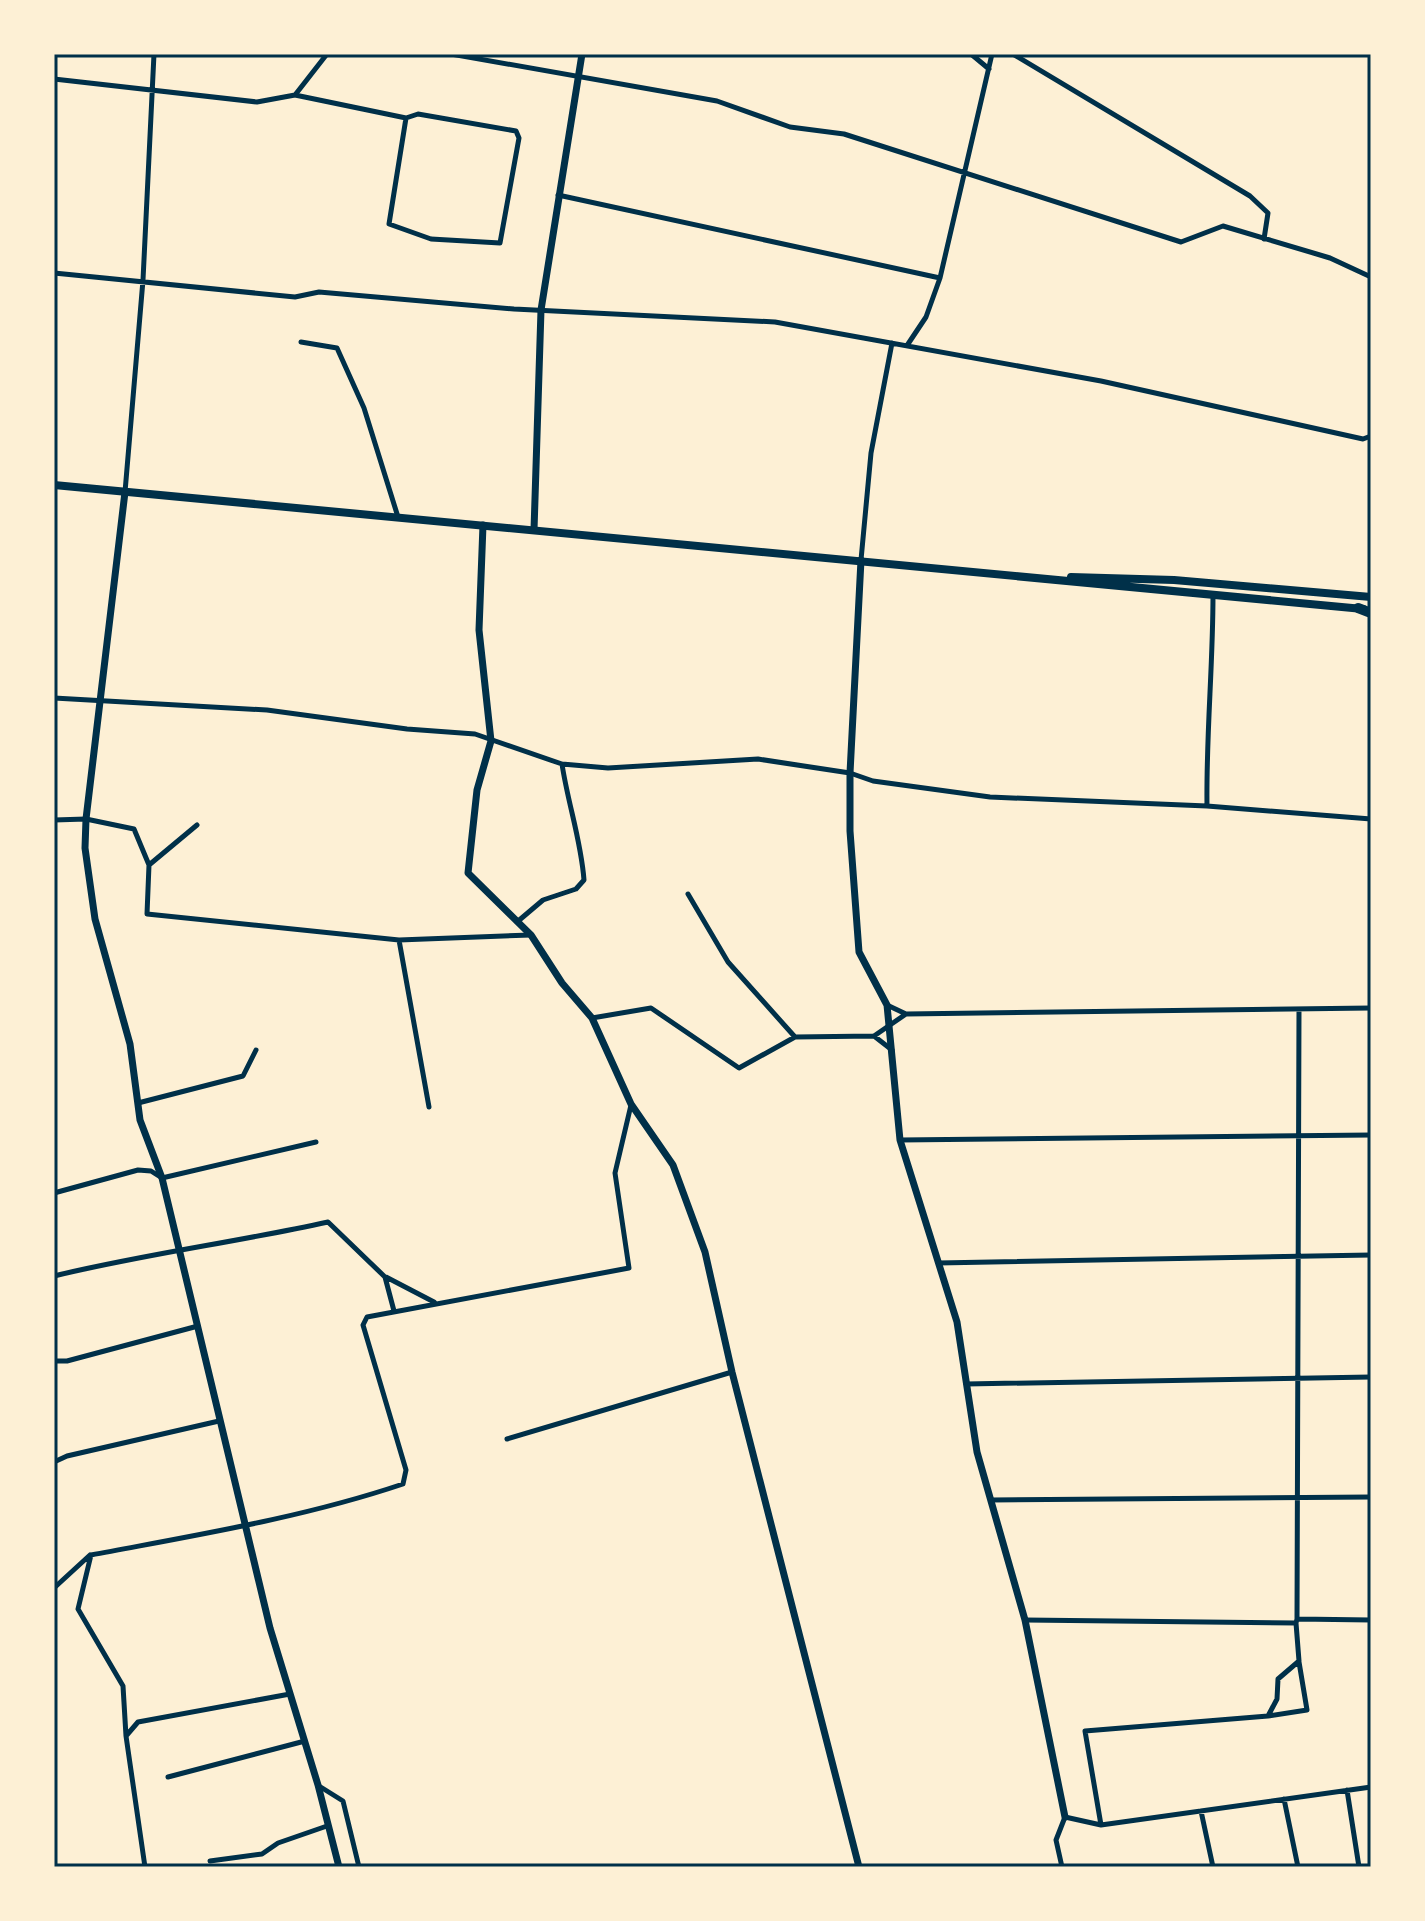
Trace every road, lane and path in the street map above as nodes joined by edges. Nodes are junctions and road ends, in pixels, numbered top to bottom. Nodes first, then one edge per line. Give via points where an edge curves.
1 (154, 54) edge
2 (327, 54) edge
3 (451, 54) edge
4 (582, 54) edge
5 (971, 54) edge
6 (992, 54) edge
7 (1013, 54) edge
8 (989, 70) junction
9 (577, 77) junction
10 (54, 79) edge
11 (152, 90) junction
12 (295, 95) junction
13 (406, 118) junction
14 (962, 173) junction
15 (558, 195) junction
16 (1264, 239) junction
17 (54, 273) edge
18 (1371, 277) edge
19 (940, 278) junction
20 (143, 280) junction
21 (541, 310) junction
22 (301, 342) dead end
23 (892, 343) junction
24 (908, 344) junction
25 (1371, 436) edge
26 (54, 485) edge
27 (125, 492) junction
28 (398, 517) junction
29 (483, 525) junction
30 (534, 530) junction
31 (861, 560) junction
32 (1003, 574) junction
33 (1213, 595) junction
34 (1371, 597) edge
35 (1358, 608) joint
36 (1371, 611) edge
37 (54, 698) edge
38 (99, 702) junction
39 (491, 741) junction
40 (562, 764) junction
41 (850, 773) junction
42 (1207, 806) junction
43 (86, 819) junction
44 (1371, 819) edge
45 (54, 820) edge
46 (197, 825) dead end
47 (149, 865) junction
48 (688, 894) dead end
49 (517, 922) junction
50 (531, 935) junction
51 (399, 940) junction
52 (887, 1005) junction
53 (1371, 1008) edge
54 (1299, 1009) junction
55 (906, 1014) junction
56 (592, 1018) junction
57 (890, 1026) junction
58 (874, 1036) junction
59 (795, 1037) junction
60 (256, 1050) dead end
61 (892, 1050) junction
62 (138, 1103) junction
63 (631, 1104) junction
64 (429, 1107) dead end
65 (1371, 1135) edge
66 (1297, 1136) junction
67 (900, 1140) junction
68 (316, 1142) dead end
69 (162, 1178) junction
70 (54, 1193) edge
71 (179, 1251) junction
72 (1371, 1255) edge
73 (1299, 1256) junction
74 (937, 1263) junction
75 (54, 1276) edge
76 (385, 1277) junction
77 (435, 1302) junction
78 (394, 1311) junction
79 (198, 1326) junction
80 (54, 1361) edge
81 (732, 1372) junction
82 (1297, 1377) junction
83 (1371, 1377) edge
84 (965, 1384) junction
85 (219, 1421) junction
86 (507, 1439) dead end
87 (54, 1462) edge
88 (1300, 1497) junction
89 (1371, 1497) edge
90 (990, 1500) junction
91 (247, 1526) junction
92 (91, 1555) junction
93 (54, 1588) edge
94 (1025, 1620) junction
95 (1371, 1620) edge
96 (1296, 1621) junction
97 (1299, 1661) junction
98 (290, 1694) junction
99 (1268, 1716) junction
100 (126, 1736) junction
101 (305, 1741) junction
102 (168, 1777) dead end
103 (318, 1785) junction
104 (1371, 1787) edge
105 (1347, 1790) junction
106 (1284, 1799) junction
107 (1201, 1811) junction
108 (1065, 1817) junction
109 (1101, 1825) junction
110 (327, 1826) junction
111 (210, 1861) dead end
112 (145, 1867) edge
113 (339, 1867) edge
114 (359, 1867) edge
115 (859, 1867) edge
116 (1062, 1867) edge
117 (1213, 1867) edge
118 (1298, 1867) edge
119 (1359, 1867) edge

1 - 11 street
2 - 12 street
3 - 9 street
4 - 9 street
5 - 8 street
6 - 8 street
7 - 16 street via 1250,196 1268,213
8 - 14 street
9 - 14 street via 717,101 790,127 844,134
9 - 15 street
10 - 11 street
11 - 12 street via 257,102
11 - 20 street
12 - 13 street
13 - 13 street via 418,114 516,131 500,243 431,239 389,224
14 - 16 street via 1181,242 1223,226
14 - 19 street
15 - 19 street
15 - 21 street
16 - 18 street via 1330,258
17 - 20 street
19 - 24 street via 926,317
20 - 21 street via 295,297 319,292
20 - 27 street
21 - 23 street via 775,322
21 - 30 street
22 - 28 street via 337,348 364,408
23 - 24 street
23 - 31 street via 871,453
24 - 25 street via 1363,439
26 - 27 main road
27 - 28 main road
27 - 38 street
28 - 29 main road
29 - 30 main road
29 - 39 street via 479,630
30 - 31 main road
31 - 32 main road
31 - 41 street
32 - 33 main road
32 - 34 main road via 1174,580
33 - 35 main road
33 - 42 street
35 - 36 highway
37 - 38 street
38 - 39 street via 267,710 475,734
38 - 43 street
39 - 40 street
39 - 49 street via 477,790 468,873
40 - 41 street via 608,768 758,759
40 - 49 street via 584,880 576,889 543,900
41 - 42 street via 990,797
41 - 52 street via 859,952
42 - 44 street
43 - 45 street
43 - 47 street via 134,829
43 - 62 street via 95,919 130,1044
46 - 47 street
47 - 51 street via 147,914
48 - 59 street via 728,962
49 - 50 street
50 - 51 street
50 - 56 street
51 - 64 street
52 - 55 street
52 - 57 street
53 - 54 street
54 - 55 street
54 - 66 street
55 - 57 street
56 - 59 street via 651,1008 739,1068
56 - 63 street
57 - 58 street
57 - 61 street
58 - 59 street
58 - 61 street
60 - 62 street via 243,1076
61 - 67 street
62 - 69 street
63 - 77 street via 615,1173 629,1268
63 - 81 street via 673,1165 705,1252
65 - 66 street
66 - 67 street
66 - 73 street
67 - 74 street
68 - 69 street
69 - 70 street via 138,1170
69 - 71 street
71 - 75 street
71 - 76 street via 328,1222
71 - 79 street
72 - 73 street
73 - 74 street
73 - 82 street
74 - 84 street via 957,1322
76 - 77 street
76 - 78 street
77 - 78 street
78 - 91 street via 367,1317 363,1325 406,1470 403,1484
79 - 80 street
79 - 85 street
81 - 86 street
81 - 115 street
82 - 83 street
82 - 84 street
82 - 88 street
84 - 90 street
85 - 87 street
85 - 91 street
88 - 89 street
88 - 90 street
88 - 96 street
90 - 94 street
91 - 92 street
91 - 98 street
92 - 93 street
92 - 100 street via 78,1609 123,1686
94 - 96 street
94 - 108 street
95 - 96 street
96 - 97 street
97 - 99 street via 1278,1679 1277,1699
97 - 99 street via 1307,1710
98 - 100 street via 138,1722
98 - 101 street
99 - 109 street via 1085,1731
100 - 112 street
101 - 102 street
101 - 103 street
103 - 110 street
103 - 114 street via 343,1801
104 - 105 street
105 - 106 street
105 - 119 street
106 - 107 street
106 - 118 street
107 - 109 street
107 - 117 street
108 - 109 street
108 - 116 street via 1056,1840
110 - 111 street via 262,1854
110 - 113 street

